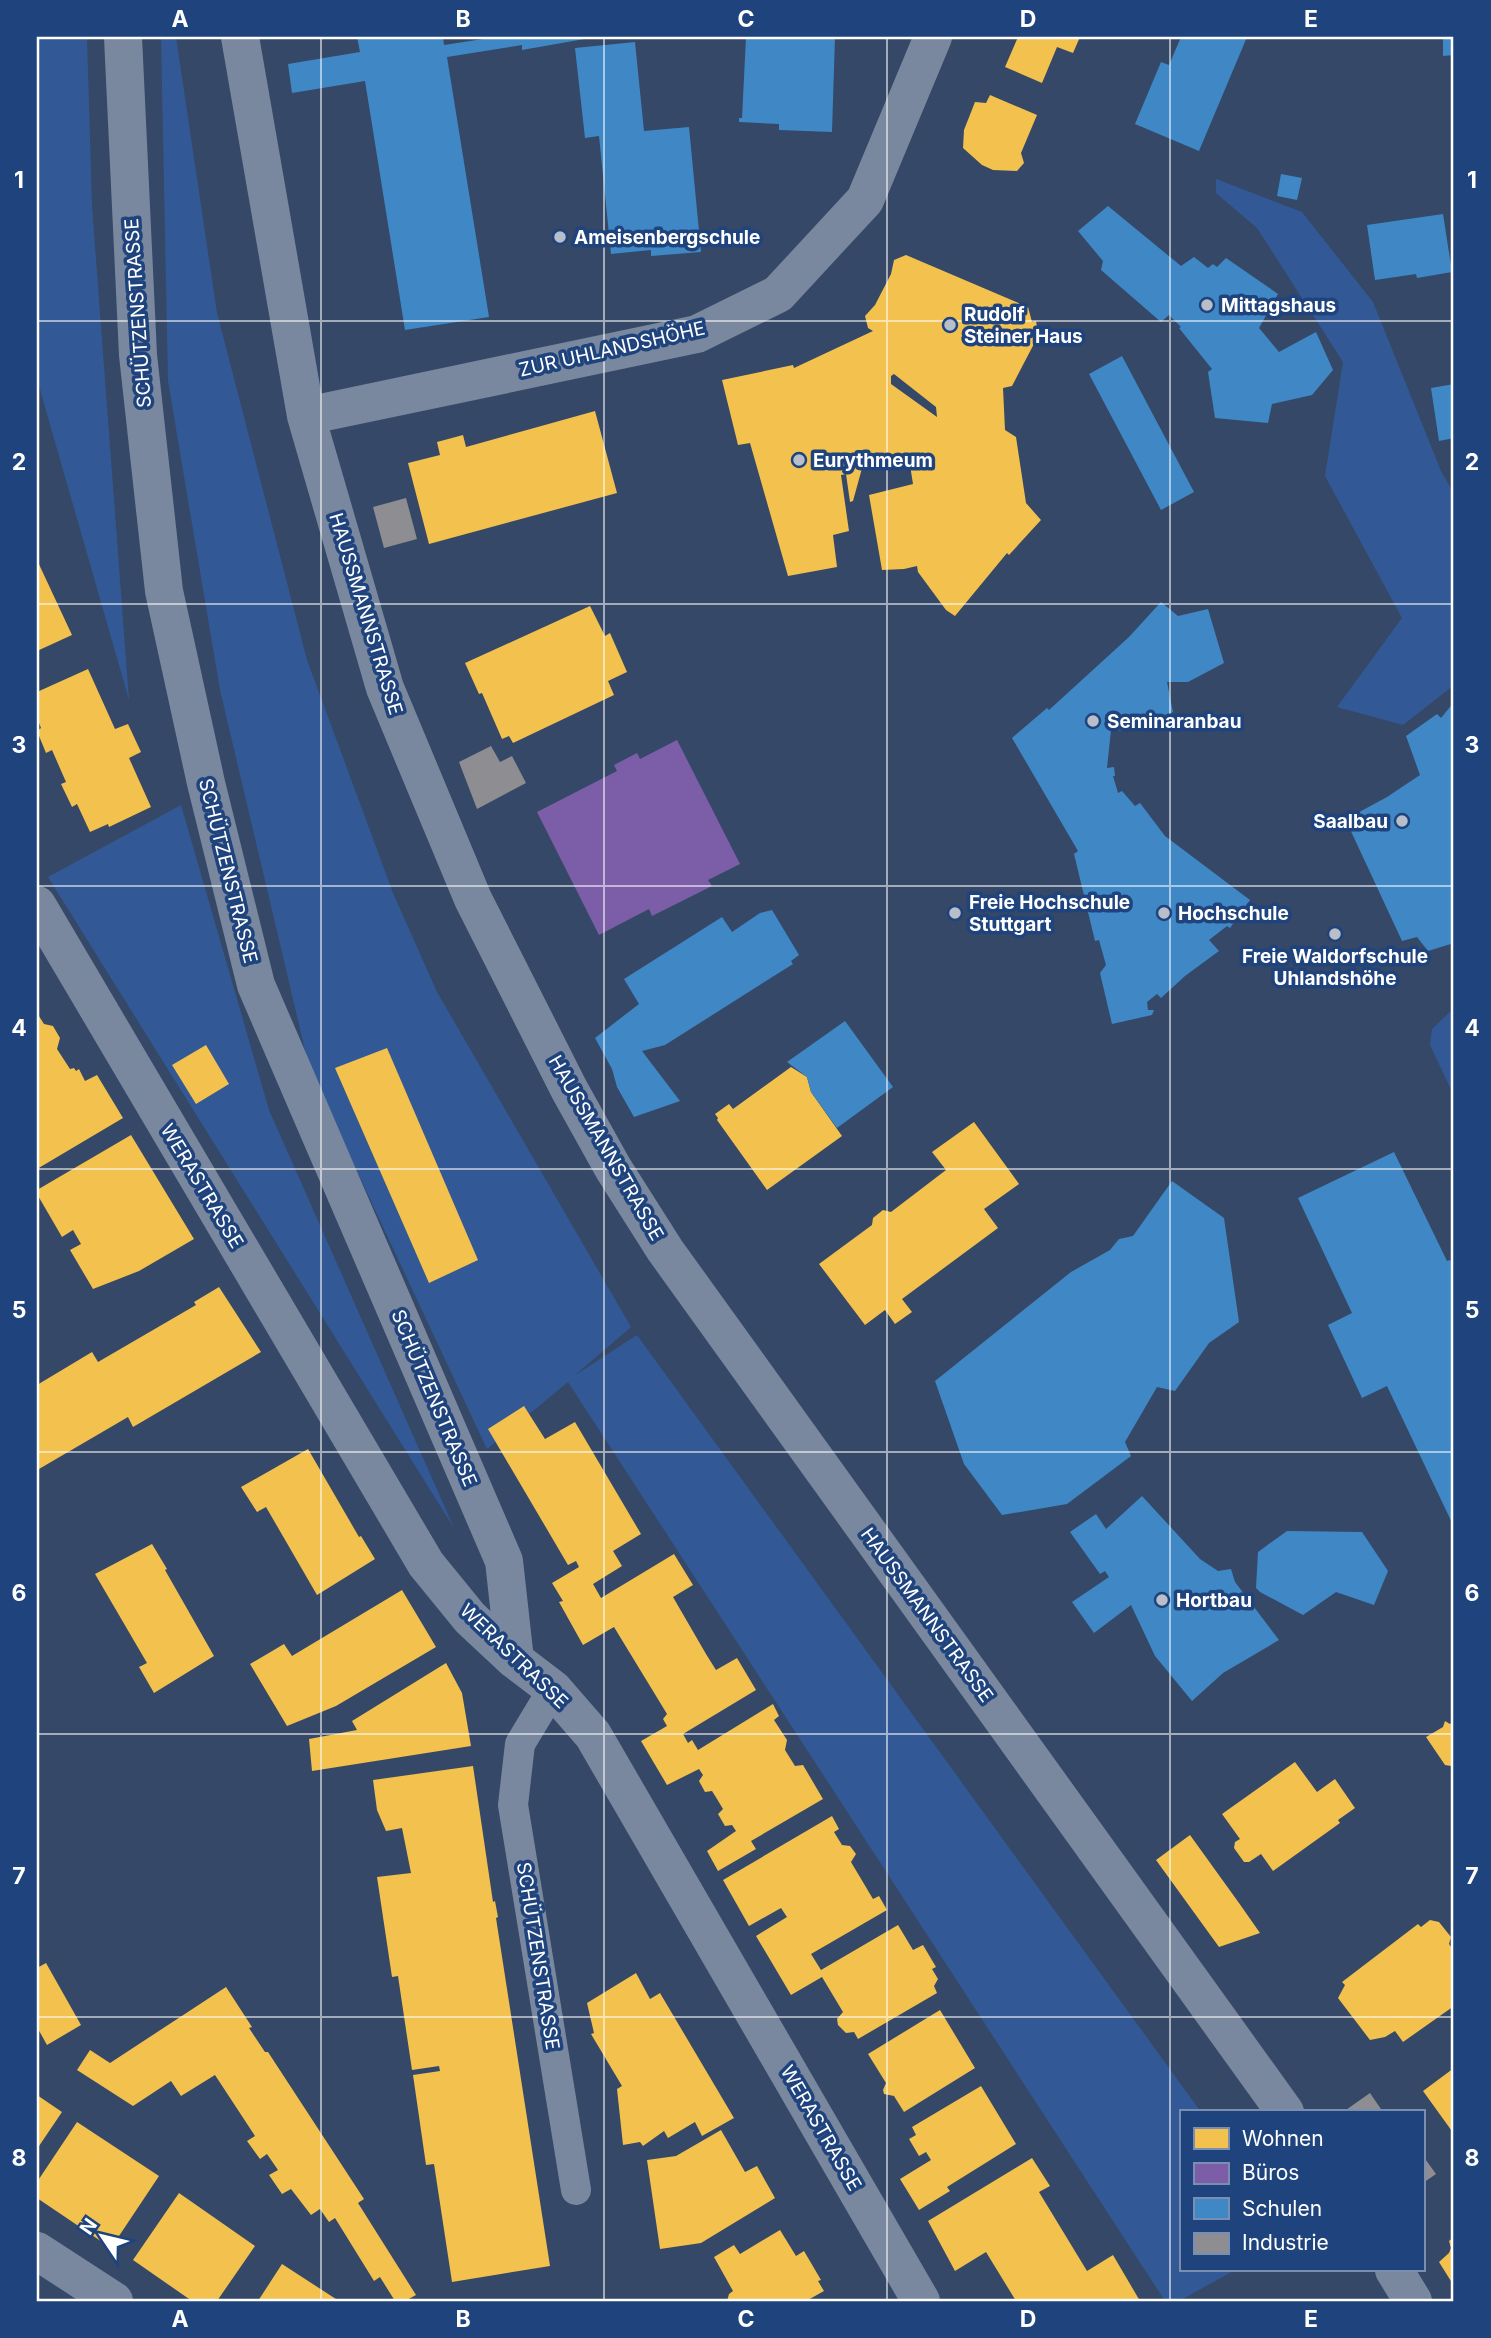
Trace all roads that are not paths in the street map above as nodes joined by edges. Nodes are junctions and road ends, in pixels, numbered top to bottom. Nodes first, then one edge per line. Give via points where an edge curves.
1 (123, 37) edge
2 (240, 37) edge
3 (933, 37) edge
4 (306, 416) junction
5 (37, 905) edge
6 (515, 1660) junction
7 (553, 1689) junction
8 (1284, 2110) edge
9 (576, 2190) dead end
10 (37, 2251) edge
11 (1395, 2272) edge
12 (114, 2301) edge
13 (921, 2301) edge
14 (1413, 2301) edge

1 - 6 street, SCHÜTZENSTRASSE via 138,355 164,591 206,783 256,985 504,1561
2 - 4 street, HAUSSMANNSTRASSE
3 - 4 street, ZUR UHLANDSHÖHE via 865,200 778,294 697,334
4 - 8 street, HAUSSMANNSTRASSE via 390,701 473,899 613,1168 664,1250
5 - 6 street, WERASTRASSE via 426,1564 470,1618
6 - 7 street, WERASTRASSE
7 - 9 street, SCHÜTZENSTRASSE via 520,1744 513,1805
7 - 13 street, WERASTRASSE via 593,1735
10 - 12 street
11 - 14 street

